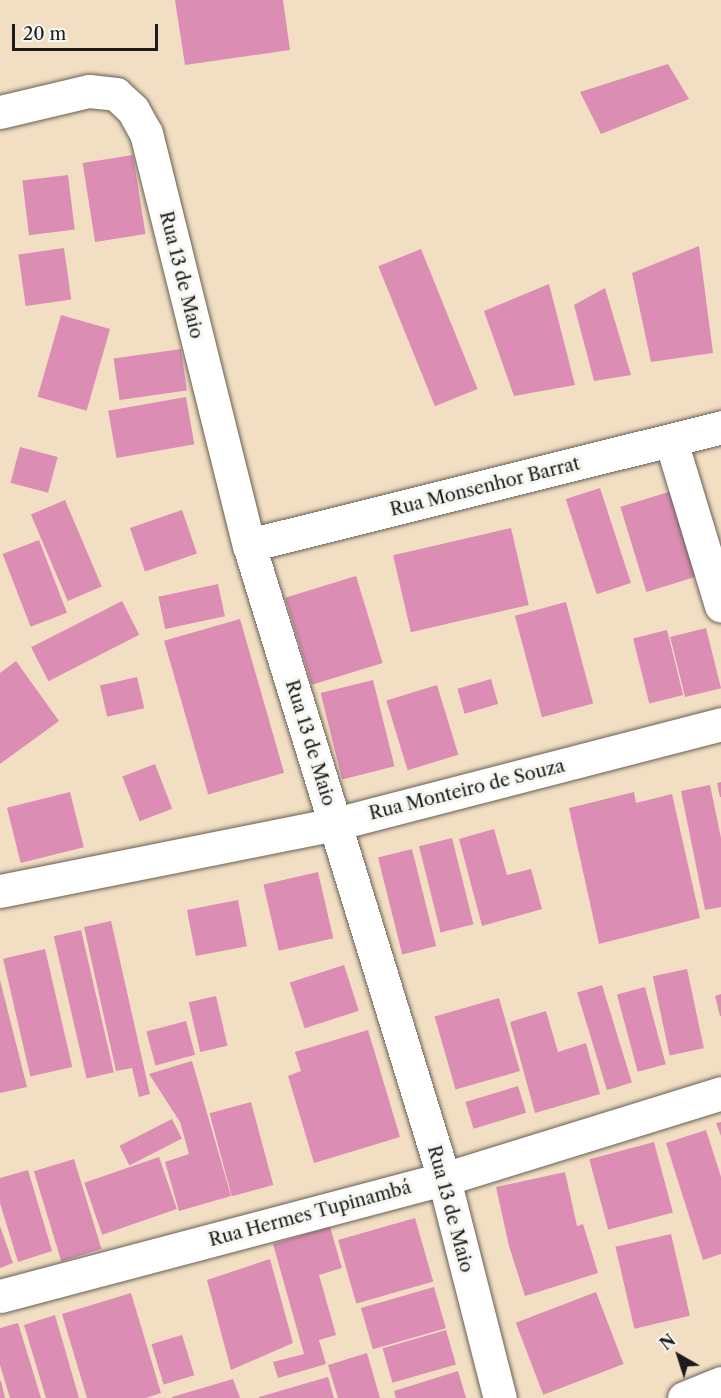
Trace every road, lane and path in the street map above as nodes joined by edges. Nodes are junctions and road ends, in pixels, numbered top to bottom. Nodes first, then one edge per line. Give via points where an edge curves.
1 (0, 112) edge
2 (721, 428) edge
3 (671, 441) junction
4 (249, 545) junction
5 (721, 606) edge
6 (721, 724) edge
7 (335, 824) junction
8 (0, 891) edge
9 (721, 1093) edge
10 (444, 1179) junction
11 (0, 1296) edge
12 (721, 1383) edge
13 (500, 1398) edge
14 (684, 1398) edge

1 - 4 street, Rua 13 de Maio via 89,91 116,94 133,111 146,133
2 - 3 street, Rua Monsenhor Barrat
3 - 4 street, Rua Monsenhor Barrat
3 - 5 street
4 - 7 street, Rua 13 de Maio
6 - 7 street, Rua Monteiro de Souza
7 - 8 street, Rua Monteiro de Souza
7 - 10 street, Rua 13 de Maio
9 - 10 street, Rua Hermes Tupinambá
10 - 11 street, Rua Hermes Tupinambá
10 - 13 street, Rua 13 de Maio
12 - 14 street

